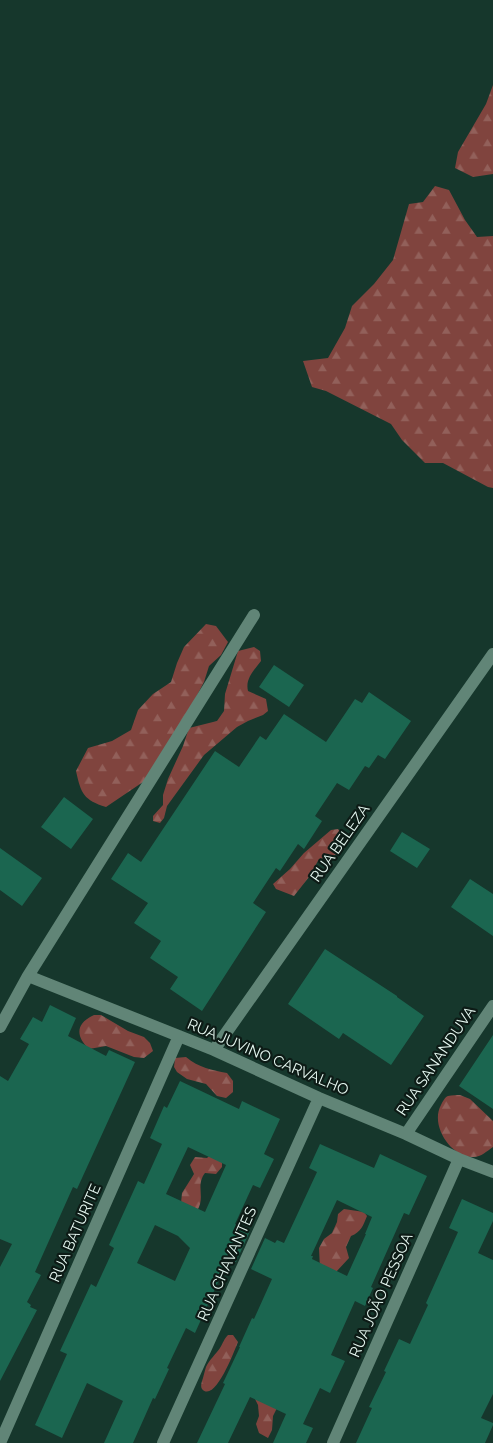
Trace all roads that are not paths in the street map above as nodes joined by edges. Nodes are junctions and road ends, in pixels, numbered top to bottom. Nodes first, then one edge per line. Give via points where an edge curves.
1 (254, 615) dead end
2 (493, 654) edge
3 (28, 976) junction
4 (493, 1006) edge
5 (0, 1027) edge
6 (179, 1036) junction
7 (214, 1050) junction
8 (319, 1098) junction
9 (406, 1134) junction
10 (459, 1159) junction
11 (493, 1172) edge
12 (0, 1443) edge
13 (163, 1443) edge
14 (333, 1443) edge

1 - 3 street
2 - 7 street, RUA BELEZA
3 - 5 street
3 - 6 street, RUA JUVINO CARVALHO
4 - 9 street, RUA SANANDUVA
6 - 7 street, RUA JUVINO CARVALHO
6 - 12 street, RUA BATURITE
7 - 8 street, RUA JUVINO CARVALHO
8 - 9 street, RUA JUVINO CARVALHO
8 - 13 street, RUA CHAVANTES
9 - 10 street, RUA JUVINO CARVALHO
10 - 11 street, RUA JUVINO CARVALHO
10 - 14 street, RUA JOÃO PESSOA

